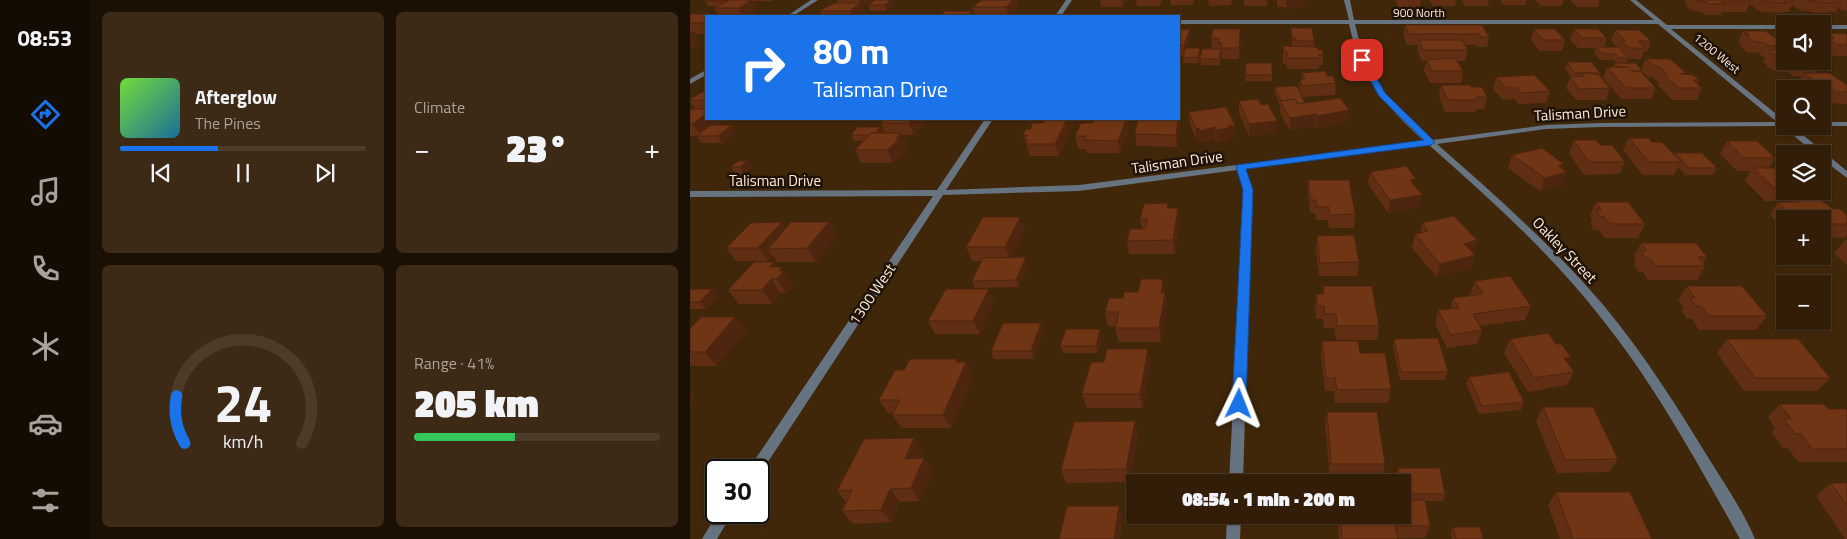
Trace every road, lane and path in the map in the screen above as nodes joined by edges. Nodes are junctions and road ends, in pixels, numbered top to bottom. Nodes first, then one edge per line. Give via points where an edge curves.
1 (815, 0) edge
2 (1068, 0) edge
3 (1347, 0) edge
4 (1633, 0) edge
5 (792, 15) edge
6 (1059, 15) edge
7 (1180, 22) edge
8 (1352, 22) junction
9 (1660, 22) junction
10 (1666, 27) junction
11 (1776, 27) edge
12 (1831, 27) edge
13 (1847, 27) edge
14 (705, 73) edge
15 (690, 82) edge
16 (1776, 118) edge
17 (988, 120) edge
18 (1831, 124) edge
19 (1847, 124) edge
20 (1776, 125) edge
21 (1798, 135) edge
22 (1431, 142) junction
23 (1811, 145) edge
24 (1831, 162) edge
25 (1240, 167) junction
26 (1847, 175) edge
27 (940, 193) junction
28 (690, 194) edge
29 (762, 459) edge
30 (1236, 474) edge
31 (718, 524) edge
32 (1234, 524) edge
33 (709, 539) edge
34 (1233, 539) edge
35 (1748, 539) edge

1 - 5 street
2 - 6 street
3 - 8 street, Oakley Street
4 - 9 street, 1200 West
7 - 8 street, 900 North
8 - 9 street, 900 North
8 - 22 street, Oakley Street via 1362,60 1374,82 1394,107
9 - 10 street, 1200 West
10 - 11 street
10 - 16 street, 1200 West
12 - 13 street
14 - 15 street
17 - 27 street, 1300 West
18 - 19 street
20 - 22 street, Talisman Drive via 1572,126
21 - 23 street, 1200 West
22 - 25 street, Talisman Drive
22 - 35 street, Oakley Street via 1538,243 1616,329 1694,446
24 - 26 street, 1200 West
25 - 27 street, Talisman Drive via 1079,188
25 - 30 street via 1248,190
27 - 28 street, Talisman Drive
27 - 29 street, 1300 West
31 - 33 street
32 - 34 street

